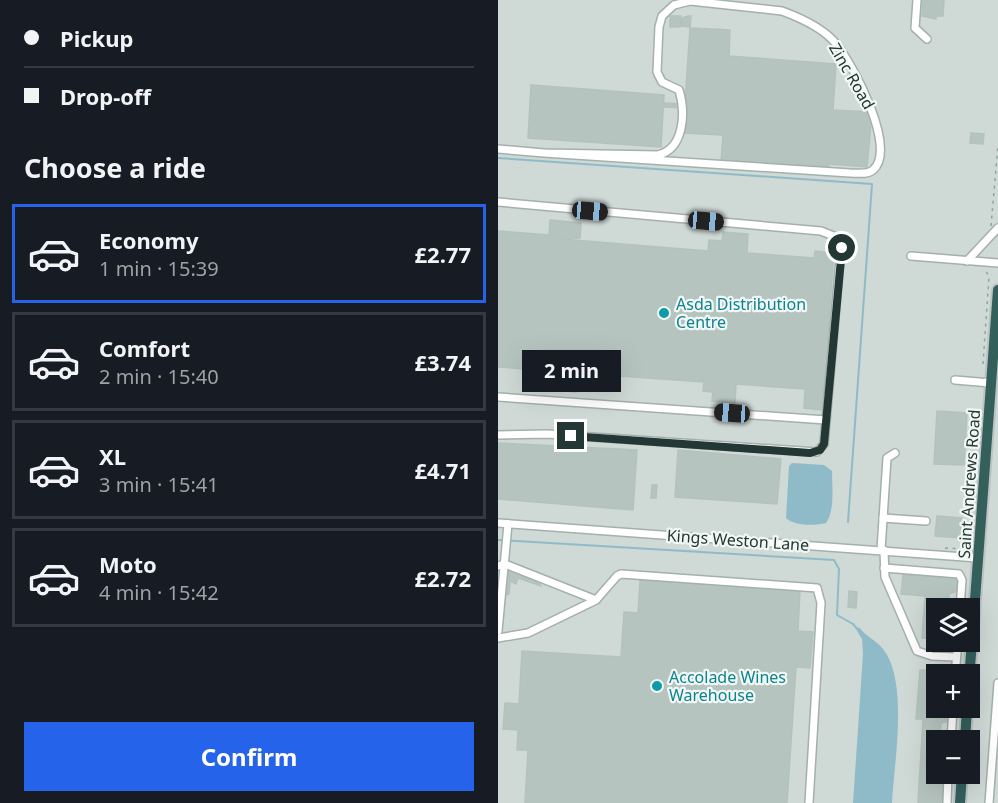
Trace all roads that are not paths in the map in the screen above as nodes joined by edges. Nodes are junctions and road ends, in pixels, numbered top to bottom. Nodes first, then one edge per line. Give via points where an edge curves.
1 (917, 0) edge
2 (927, 39) dead end
3 (498, 149) edge
4 (544, 153) junction
5 (498, 202) edge
6 (998, 228) edge
7 (911, 256) dead end
8 (967, 261) junction
9 (998, 263) edge
10 (998, 290) edge
11 (955, 380) dead end
12 (987, 382) junction
13 (498, 397) edge
14 (826, 420) junction
15 (498, 435) edge
16 (895, 453) dead end
17 (883, 518) junction
18 (926, 522) dead end
19 (498, 523) edge
20 (508, 524) junction
21 (882, 550) junction
22 (978, 558) junction
23 (502, 565) edge
24 (884, 568) junction
25 (961, 598) edge
26 (596, 600) junction
27 (498, 631) edge
28 (498, 638) edge
29 (957, 652) edge
30 (956, 657) junction
31 (956, 664) edge
32 (970, 664) edge
33 (998, 683) edge
34 (948, 784) edge
35 (961, 784) edge
36 (809, 803) edge
37 (947, 803) edge
38 (960, 803) edge
39 (989, 803) edge

1 - 2 street via 915,28
3 - 4 street, Zinc Road
4 - 4 street, Zinc Road via 669,153 679,140 682,99 679,90 662,82 657,72 659,27 662,16 674,5 690,1 782,11 831,39 873,110 879,160 873,170 864,173
5 - 14 street via 821,231 837,237 842,248
6 - 8 street
7 - 8 street
8 - 9 street
10 - 12 highway, Saint Andrews Road
11 - 12 street
12 - 22 highway, Saint Andrews Road
13 - 14 street
14 - 15 street via 822,447 810,453 547,434
16 - 17 street via 887,458
17 - 18 street
17 - 21 street
19 - 20 street, Kings Weston Lane
20 - 21 street, Kings Weston Lane
20 - 23 street
21 - 22 street, Kings Weston Lane via 965,553
21 - 24 street
22 - 32 highway, Saint Andrews Road
23 - 26 street
23 - 27 street
24 - 25 street via 959,574
24 - 30 street via 917,651
26 - 28 street via 528,633
26 - 36 street via 617,576 817,588 821,603
29 - 30 street
30 - 31 street
33 - 39 street
34 - 37 street
35 - 38 highway

